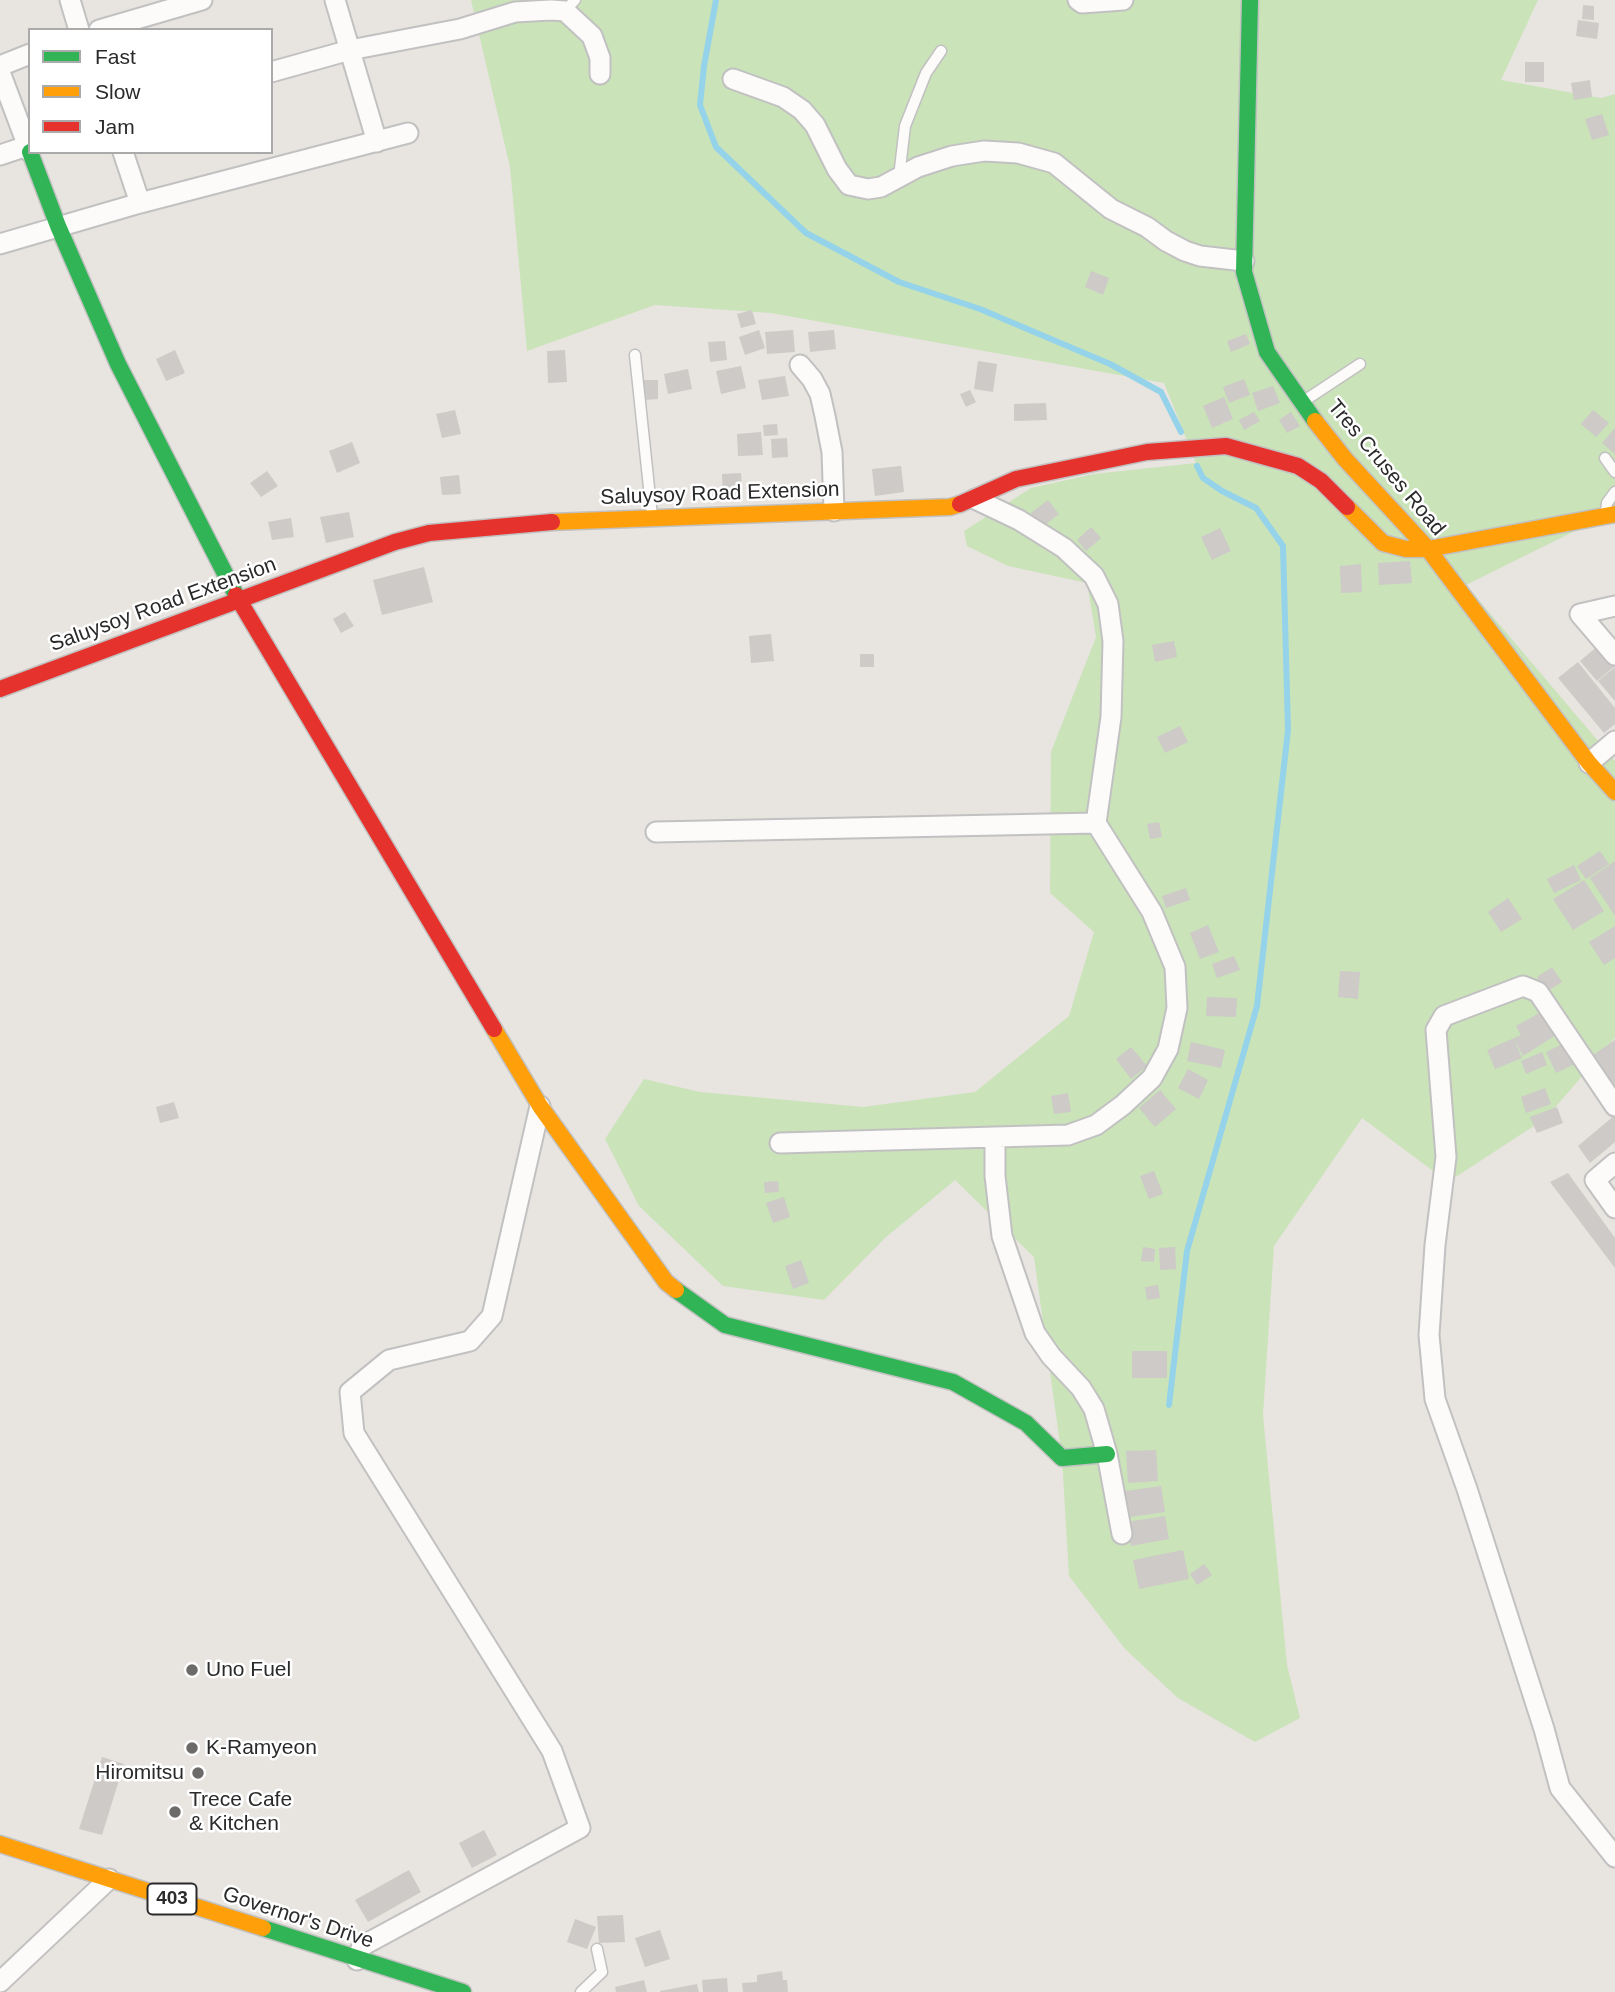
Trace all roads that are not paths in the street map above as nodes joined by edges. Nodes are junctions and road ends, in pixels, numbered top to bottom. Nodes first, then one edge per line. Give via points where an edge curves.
1 (70, 0) edge
2 (202, 0) edge
3 (335, 0) edge
4 (1078, 0) edge
5 (1123, 0) edge
6 (1250, 0) edge
7 (570, 5) edge
8 (78, 28) edge
9 (106, 28) edge
10 (350, 50) junction
11 (941, 51) dead end
12 (28, 55) edge
13 (0, 66) edge
14 (273, 71) edge
15 (0, 72) edge
16 (600, 74) dead end
17 (733, 79) dead end
18 (408, 134) dead end
19 (377, 142) junction
20 (28, 147) edge
21 (28, 150) edge
22 (31, 154) edge
23 (124, 154) edge
24 (0, 155) edge
25 (899, 177) junction
26 (140, 203) junction
27 (58, 226) junction
28 (0, 244) edge
29 (1244, 261) junction
30 (635, 355) dead end
31 (1360, 364) dead end
32 (800, 365) dead end
33 (1303, 401) junction
34 (1605, 458) dead end
35 (1615, 472) edge
36 (1615, 492) edge
37 (975, 499) junction
38 (834, 511) junction
39 (1610, 515) edge
40 (653, 517) junction
41 (1428, 549) junction
42 (238, 599) junction
43 (1615, 606) edge
44 (1615, 655) edge
45 (0, 688) edge
46 (1615, 741) edge
47 (1589, 763) junction
48 (1615, 792) edge
49 (1096, 823) junction
50 (656, 832) dead end
51 (540, 1106) junction
52 (1615, 1106) edge
53 (995, 1137) junction
54 (780, 1143) dead end
55 (1615, 1163) edge
56 (1615, 1208) edge
57 (1107, 1454) junction
58 (1122, 1534) dead end
59 (0, 1844) edge
60 (1615, 1857) edge
61 (109, 1879) junction
62 (597, 1949) dead end
63 (357, 1960) junction
64 (0, 1982) edge
65 (463, 1992) edge
66 (581, 1992) edge

1 - 8 street
2 - 9 street
3 - 10 street
4 - 5 street
6 - 29 main road, Tres Cruses Road
7 - 10 street via 515,12 460,29
7 - 16 street via 592,36
10 - 14 street
10 - 19 street
11 - 25 lane via 926,73 905,127
12 - 13 street
15 - 20 street
17 - 25 street via 783,97 802,110 849,185 881,187
18 - 19 street
19 - 26 street
21 - 24 street
22 - 27 main road
23 - 26 street
25 - 29 street via 952,156 984,151 1018,153 1054,163 1111,209 1166,241 1200,256
26 - 27 street
27 - 28 street
27 - 42 main road via 118,363
29 - 33 main road, Tres Cruses Road via 1267,352
30 - 40 lane
31 - 33 lane
32 - 38 street via 820,394 832,453
33 - 41 main road, Tres Cruses Road via 1345,459
34 - 35 lane
36 - 39 lane via 1607,503
37 - 38 main road, Saluysoy Road Extension via 950,507
37 - 41 main road, Saluysoy Road Extension via 1016,479 1070,467 1147,453 1226,446 1298,466 1321,481 1383,543
37 - 49 street via 1064,548 1094,576 1108,604 1113,641 1111,717
38 - 40 main road, Saluysoy Road Extension
39 - 41 main road, Saluysoy Road Extension
40 - 42 main road, Saluysoy Road Extension via 429,533
41 - 47 main road, Tres Cruses Road
42 - 45 main road, Saluysoy Road Extension
42 - 51 main road
43 - 44 street via 1580,614
46 - 47 street
47 - 48 main road, Tres Cruses Road
49 - 50 street
49 - 53 street via 1152,912 1175,967 1177,1008 1168,1049 1152,1078 1096,1125 1068,1135
51 - 57 main road via 666,1282 725,1325 953,1382 1026,1423 1062,1458
51 - 63 street via 492,1317 470,1341 389,1360 350,1392 354,1433 552,1751 580,1828 362,1946
52 - 60 street via 1538,992 1523,986 1444,1016 1436,1030 1446,1157 1429,1335 1435,1399 1545,1729 1560,1788
53 - 54 street
53 - 57 street via 1002,1236 1035,1333 1082,1388 1094,1409
55 - 56 street via 1595,1180
57 - 58 street
59 - 61 main road, Governor's Drive / 403
61 - 63 main road, Governor's Drive / 403
61 - 64 street
62 - 66 lane via 602,1972
63 - 65 main road, Governor's Drive / 403

